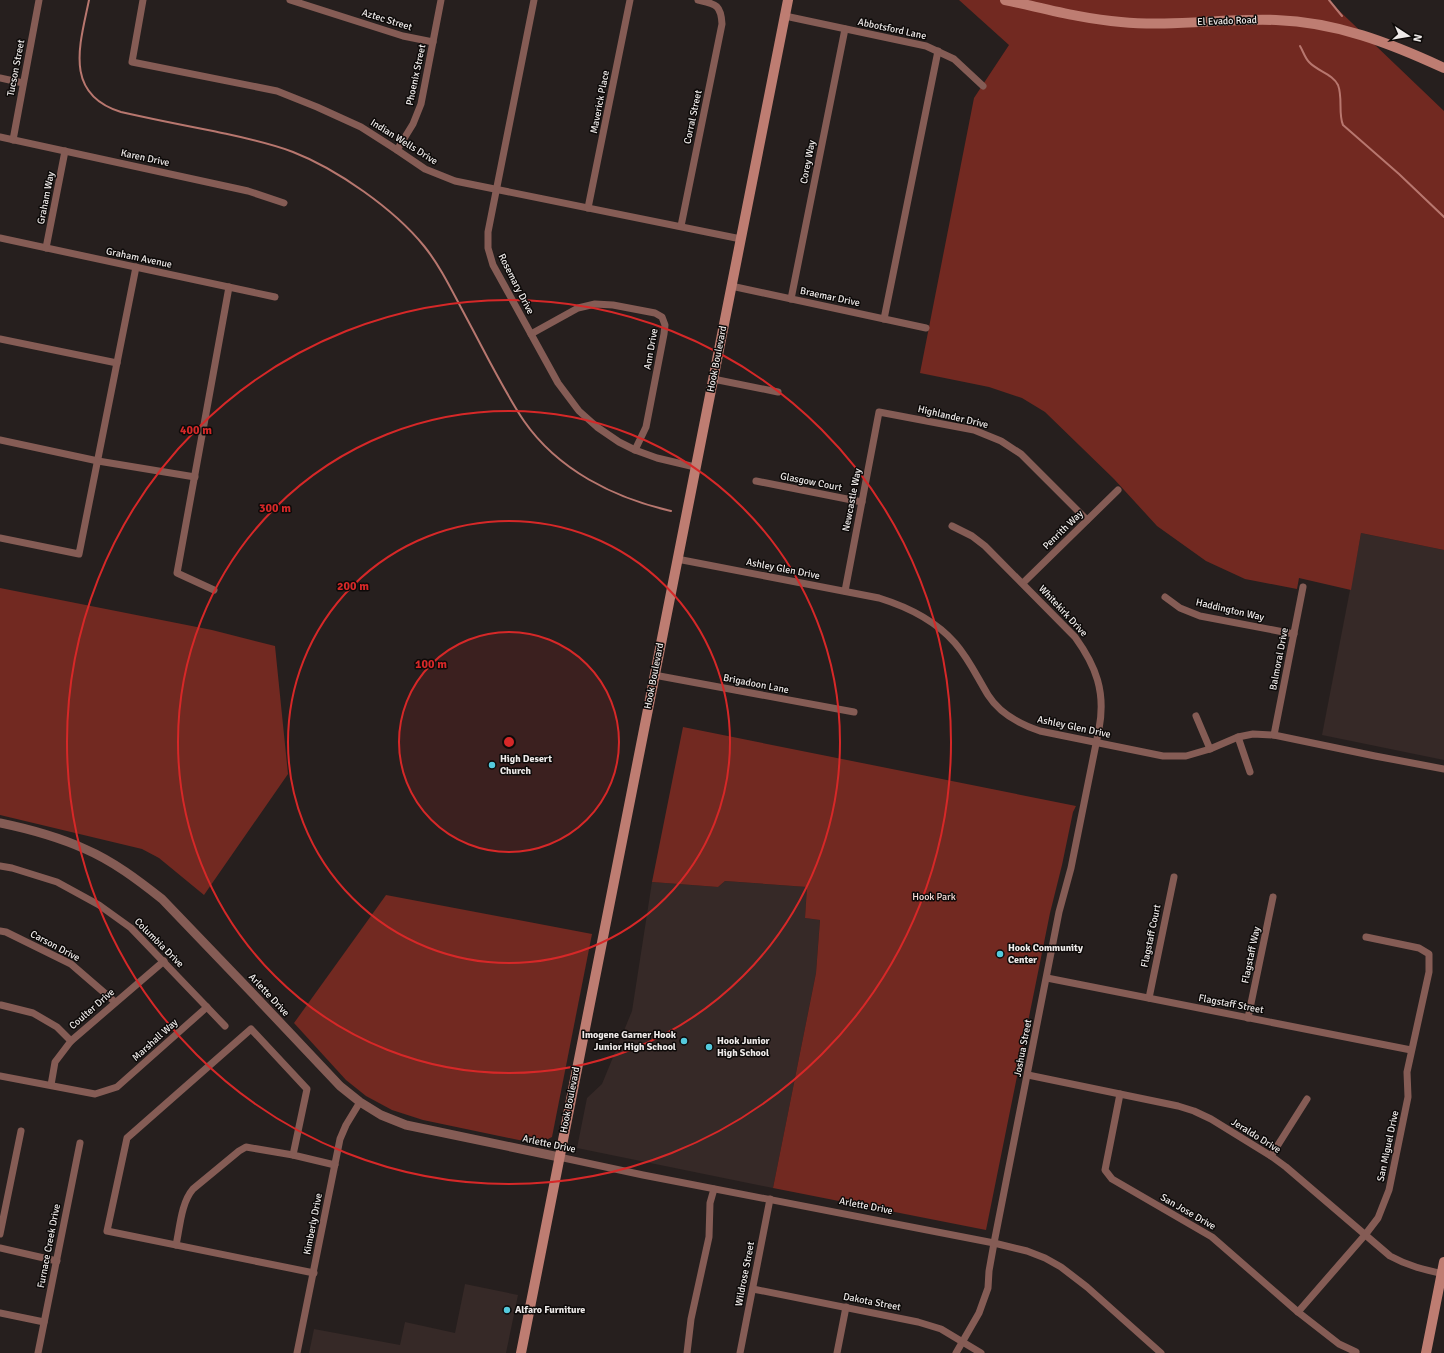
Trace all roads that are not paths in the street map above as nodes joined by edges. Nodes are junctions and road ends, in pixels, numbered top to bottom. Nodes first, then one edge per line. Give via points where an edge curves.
1 (39, 0) edge
2 (143, 0) edge
3 (290, 0) edge
4 (441, 0) edge
5 (534, 0) edge
6 (630, 0) edge
7 (698, 0) edge
8 (788, 0) edge
9 (1005, 0) edge
10 (785, 16) junction
11 (845, 29) junction
12 (433, 42) junction
13 (938, 51) junction
14 (1444, 68) edge
15 (0, 78) edge
16 (23, 83) junction
17 (983, 86) dead end
18 (0, 137) edge
19 (12, 140) junction
20 (398, 150) junction
21 (65, 151) junction
22 (496, 189) junction
23 (284, 203) dead end
24 (588, 208) junction
25 (681, 226) junction
26 (0, 238) edge
27 (741, 239) junction
28 (46, 248) junction
29 (136, 267) junction
30 (731, 286) junction
31 (229, 287) junction
32 (275, 296) dead end
33 (791, 299) junction
34 (884, 319) junction
35 (926, 328) dead end
36 (531, 334) junction
37 (0, 339) edge
38 (117, 363) junction
39 (713, 378) junction
40 (778, 392) dead end
41 (879, 412) joint
42 (0, 440) edge
43 (635, 450) junction
44 (98, 461) junction
45 (695, 467) junction
46 (195, 478) junction
47 (756, 481) dead end
48 (1118, 490) dead end
49 (862, 502) junction
50 (1087, 520) junction
51 (952, 526) dead end
52 (0, 538) edge
53 (677, 559) junction
54 (1023, 583) junction
55 (1303, 587) dead end
56 (214, 590) dead end
57 (845, 591) junction
58 (1165, 597) dead end
59 (1294, 634) junction
60 (654, 675) junction
61 (854, 712) dead end
62 (1196, 716) dead end
63 (1274, 735) junction
64 (1238, 737) junction
65 (1096, 742) junction
66 (1210, 749) junction
67 (1444, 769) edge
68 (1250, 772) dead end
69 (0, 823) edge
70 (0, 866) edge
71 (1174, 877) dead end
72 (1273, 897) dead end
73 (0, 931) edge
74 (1366, 937) dead end
75 (164, 961) junction
76 (1047, 978) junction
77 (1149, 998) junction
78 (115, 1002) junction
79 (1, 1005) edge
80 (207, 1008) junction
81 (1248, 1018) junction
82 (225, 1026) dead end
83 (71, 1041) junction
84 (1411, 1050) junction
85 (1028, 1075) junction
86 (0, 1076) edge
87 (51, 1085) junction
88 (1120, 1094) junction
89 (1307, 1099) dead end
90 (360, 1102) junction
91 (21, 1131) dead end
92 (80, 1143) dead end
93 (293, 1155) junction
94 (1271, 1156) junction
95 (559, 1157) junction
96 (335, 1165) junction
97 (714, 1189) junction
98 (770, 1199) junction
99 (0, 1234) edge
100 (1365, 1235) junction
101 (994, 1243) junction
102 (176, 1245) junction
103 (0, 1248) edge
104 (57, 1261) junction
105 (1444, 1262) edge
106 (314, 1273) junction
107 (1443, 1274) edge
108 (753, 1289) junction
109 (846, 1307) junction
110 (1298, 1312) junction
111 (0, 1313) edge
112 (44, 1322) junction
113 (963, 1342) junction
114 (1356, 1352) edge
115 (38, 1353) edge
116 (297, 1353) edge
117 (521, 1353) edge
118 (687, 1353) edge
119 (740, 1353) edge
120 (837, 1353) edge
121 (956, 1353) edge
122 (981, 1353) edge
123 (1161, 1353) edge
124 (1426, 1353) edge

1 - 16 street, Tucson Street
2 - 20 street, Indian Wells Drive via 132,62 277,91 361,127
3 - 12 street, Aztec Street via 404,36
4 - 12 street, Phoenix Street
5 - 22 street, Rosemary Drive
6 - 24 street, Maverick Place
7 - 25 street, Corral Street via 716,5 721,11 722,24
8 - 10 main road, Hook Boulevard
9 - 14 main road, El Evado Road via 1089,18 1122,22 1303,22 1356,32
10 - 11 street, Abbotsford Lane
10 - 27 main road, Hook Boulevard
11 - 13 street, Abbotsford Lane via 926,46
11 - 33 street, Corey Way
12 - 20 street, Phoenix Street via 421,104
13 - 17 street, Abbotsford Lane via 954,59
13 - 34 street
15 - 16 street
16 - 19 street, Tucson Street
18 - 19 street, Karen Drive
19 - 21 street, Karen Drive
20 - 22 street, Indian Wells Drive via 426,169 455,181
21 - 23 street, Karen Drive via 248,191
21 - 28 street, Graham Way
22 - 24 street, Indian Wells Drive
22 - 36 street, Rosemary Drive via 488,232 488,248 493,265
24 - 25 street, Indian Wells Drive
25 - 27 street, Indian Wells Drive
26 - 28 street, Graham Avenue
27 - 30 main road, Hook Boulevard
28 - 29 street, Graham Avenue
29 - 31 street, Graham Avenue
29 - 38 street
30 - 33 street, Braemar Drive
30 - 39 main road, Hook Boulevard
31 - 32 street, Graham Avenue
31 - 46 street
33 - 34 street, Braemar Drive
34 - 35 street, Braemar Drive
36 - 43 street, Rosemary Drive via 558,383 579,411 597,427
36 - 43 street, Ann Drive via 578,308 594,304 655,313 662,317 665,325 664,334 646,427
37 - 38 street
38 - 44 street
39 - 40 street
39 - 45 main road, Hook Boulevard
41 - 49 street, Newcastle Way
41 - 50 street, Highlander Drive via 974,430 1001,441 1021,454
42 - 44 street
43 - 45 street, Rosemary Drive
44 - 46 street
44 - 52 street via 79,554
45 - 53 main road, Hook Boulevard
46 - 56 street via 177,573
47 - 49 street, Glasgow Court
48 - 50 street, Penrith Way
49 - 57 street, Newcastle Way
50 - 54 street, Penrith Way
51 - 54 street, Whitekirk Drive via 985,546
53 - 57 street, Ashley Glen Drive
53 - 60 main road, Hook Boulevard
54 - 65 street, Whitekirk Drive via 1075,637 1095,670 1102,700
55 - 59 street, Balmoral Drive
57 - 65 street, Ashley Glen Drive via 896,603 917,612 946,633 969,660 989,696 1001,710 1015,720 1040,730
58 - 59 street, Haddington Way via 1180,608 1200,616
59 - 63 street, Balmoral Drive
60 - 61 street, Brigadoon Lane
60 - 95 main road, Hook Boulevard
62 - 66 street
63 - 64 street, Ashley Glen Drive via 1253,734
63 - 67 street, Ashley Glen Drive
64 - 66 street, Ashley Glen Drive
64 - 68 street
65 - 66 street, Ashley Glen Drive via 1163,756 1186,756
65 - 76 street, Joshua Street
69 - 90 street, Arlette Drive via 54,837 86,849 145,885 162,899 340,1086
70 - 75 street, Columbia Drive via 57,882 99,904 131,928
71 - 77 street, Flagstaff Court
72 - 81 street, Flagstaff Way
73 - 78 street, Carson Drive via 71,964
74 - 84 street, San Miguel Drive via 1419,948 1429,954 1429,972
75 - 78 street, Coulter Drive
75 - 80 street, Columbia Drive
76 - 77 street, Flagstaff Street
76 - 85 street, Joshua Street
77 - 81 street, Flagstaff Street
78 - 83 street, Coulter Drive
79 - 83 street via 33,1013 56,1027
80 - 82 street, Columbia Drive
80 - 87 street, Marshall Way via 117,1087 95,1094
81 - 84 street, Flagstaff Street
83 - 87 street, Coulter Drive via 55,1062
84 - 100 street, San Miguel Drive via 1408,1098 1389,1190 1378,1218
85 - 88 street, Jeraldo Drive
85 - 101 street, Joshua Street
86 - 87 street
88 - 94 street, Jeraldo Drive via 1194,1111 1212,1119
88 - 110 street, San Jose Drive via 1105,1170 1112,1179 1212,1237
89 - 94 street
90 - 95 street, Arlette Drive via 381,1115 406,1125
90 - 96 street, Kimberly Drive via 340,1139
91 - 99 street
92 - 104 street, Furnace Creek Drive
93 - 96 street
93 - 102 street via 246,1147 239,1151 188,1195
93 - 102 street via 307,1089 251,1029 127,1138 107,1231
94 - 100 street, Jeraldo Drive
95 - 97 street, Arlette Drive
95 - 117 main road, Hook Boulevard
96 - 106 street, Kimberly Drive
97 - 98 street, Arlette Drive
97 - 118 street via 710,1203 709,1237 691,1320
98 - 101 street, Arlette Drive
98 - 108 street, Wildrose Street
100 - 107 street, Jeraldo Drive via 1404,1264
100 - 110 street, San Miguel Drive
101 - 113 street, Joshua Street via 988,1288 979,1313
101 - 123 street, Arlette Drive via 1027,1251 1061,1267
102 - 106 street
103 - 104 street
104 - 112 street, Furnace Creek Drive
105 - 107 main road
106 - 116 street, Kimberly Drive
107 - 124 main road
108 - 109 street, Dakota Street
108 - 119 street, Wildrose Street
109 - 113 street, Dakota Street via 918,1322 941,1329
109 - 120 street
110 - 114 street, San Jose Drive via 1339,1344
111 - 112 street
112 - 115 street, Furnace Creek Drive
113 - 121 street, Joshua Street
113 - 122 street, Dakota Street

